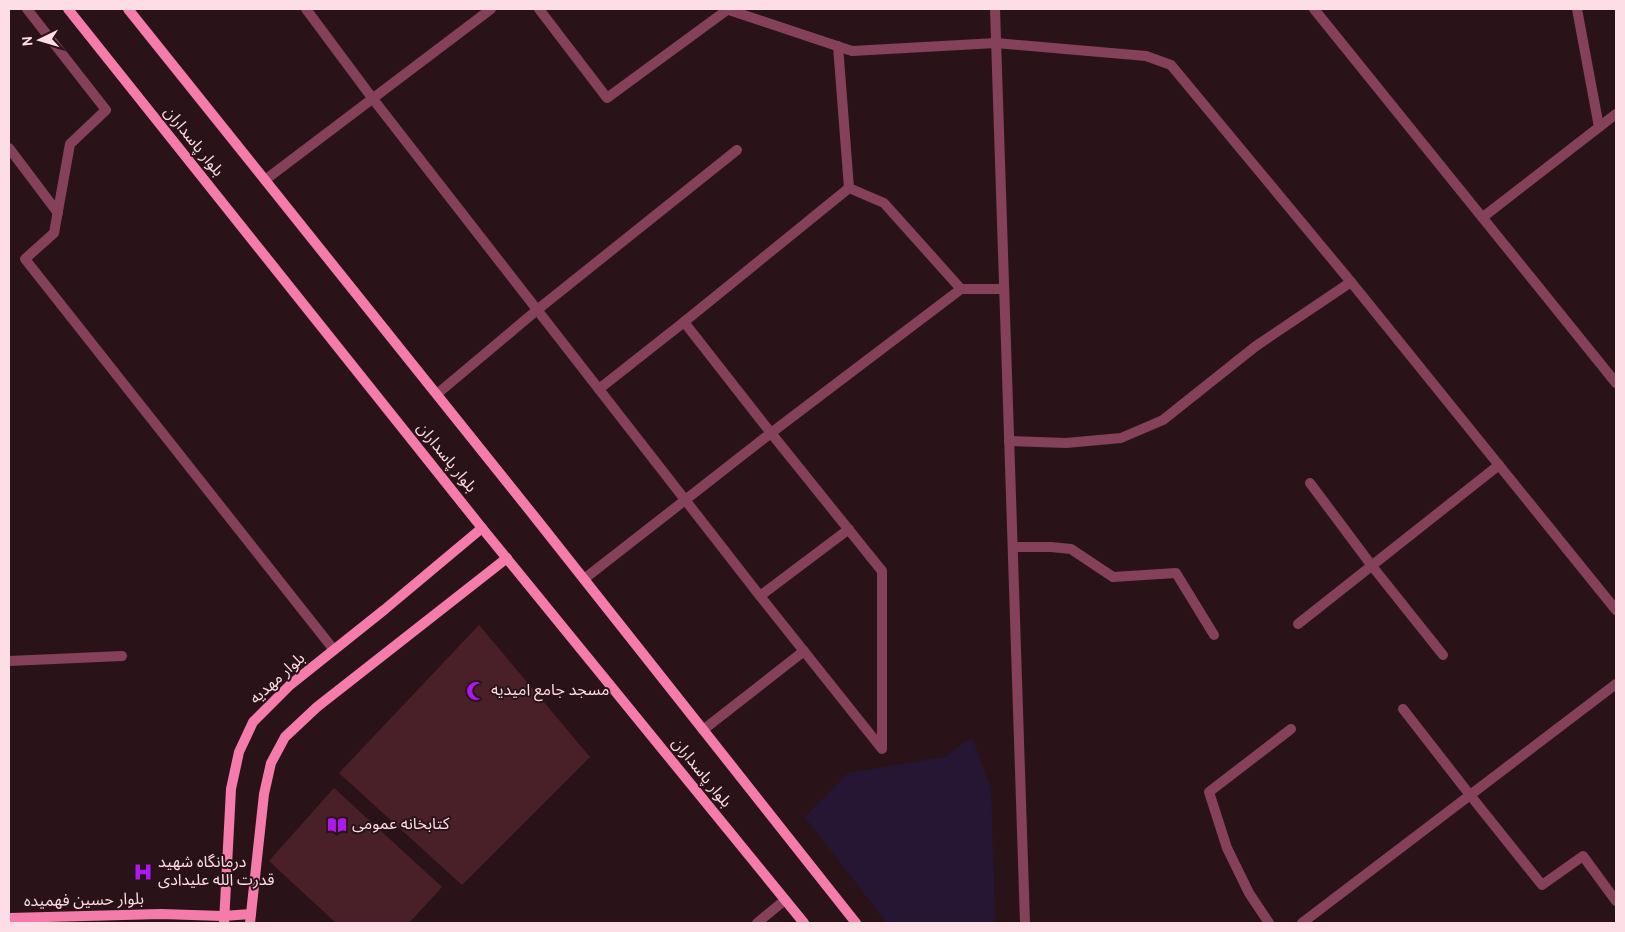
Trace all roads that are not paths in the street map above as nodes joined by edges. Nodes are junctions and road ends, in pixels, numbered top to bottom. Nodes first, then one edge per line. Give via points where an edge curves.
1 (27, 9) edge
2 (68, 9) edge
3 (128, 9) edge
4 (306, 9) edge
5 (491, 9) edge
6 (539, 9) edge
7 (995, 9) edge
8 (1314, 9) edge
9 (1577, 9) edge
10 (727, 10) edge
11 (996, 43) junction
12 (838, 46) junction
13 (373, 99) junction
14 (1616, 114) edge
15 (1599, 127) junction
16 (9, 148) edge
17 (737, 150) dead end
18 (266, 180) junction
19 (849, 188) junction
20 (58, 213) junction
21 (1483, 217) junction
22 (1351, 282) junction
23 (961, 289) junction
24 (1004, 289) junction
25 (537, 310) junction
26 (684, 322) junction
27 (1616, 383) edge
28 (599, 389) junction
29 (437, 394) junction
30 (771, 433) junction
31 (1009, 441) junction
32 (1499, 465) junction
33 (1310, 483) dead end
34 (686, 501) junction
35 (482, 528) junction
36 (849, 529) junction
37 (1013, 548) junction
38 (507, 558) junction
39 (1372, 566) junction
40 (584, 579) junction
41 (760, 596) junction
42 (1616, 610) edge
43 (1298, 624) dead end
44 (1214, 635) dead end
45 (334, 650) junction
46 (804, 651) junction
47 (1443, 655) dead end
48 (122, 656) dead end
49 (9, 661) edge
50 (1616, 684) edge
51 (1403, 709) dead end
52 (1291, 729) dead end
53 (703, 730) junction
54 (1470, 795) junction
55 (785, 900) junction
56 (1616, 901) edge
57 (9, 918) edge
58 (250, 918) edge
59 (223, 919) edge
60 (757, 923) edge
61 (804, 923) edge
62 (856, 923) edge
63 (1025, 923) edge
64 (1269, 923) edge
65 (1302, 923) edge

1 - 20 street via 106,110 70,144
2 - 35 main road, بلوار پاسداران
3 - 18 main road, بلوار پاسداران
4 - 13 street
5 - 13 street
6 - 10 street via 607,98
7 - 11 street
8 - 21 street
9 - 15 street
10 - 12 street
11 - 12 street via 852,51
11 - 22 street via 1146,56 1171,65
11 - 24 street
12 - 19 street
13 - 18 street
13 - 25 street
14 - 15 street
15 - 21 street
16 - 20 street
17 - 25 street
18 - 29 main road, بلوار پاسداران
19 - 23 street via 884,203
19 - 26 street
20 - 45 street via 54,233 25,259
21 - 27 street
22 - 31 street via 1256,346 1163,420 1121,438 1066,443
22 - 32 street
23 - 24 street
23 - 30 street
24 - 31 street
25 - 28 street
25 - 29 street
26 - 28 street
26 - 30 street
28 - 34 street
29 - 40 main road, بلوار پاسداران
30 - 34 street
30 - 36 street
31 - 37 street
32 - 39 street
32 - 42 street
33 - 39 street
34 - 40 street
34 - 41 street
35 - 38 main road, بلوار پاسداران
35 - 45 main road, بلوار مهدیه
36 - 41 street
36 - 46 street via 882,571 882,749
37 - 44 street via 1071,549 1113,577 1176,573
37 - 63 street
38 - 55 main road, بلوار پاسداران
38 - 58 main road via 317,707 285,737 270,762
39 - 43 street
39 - 47 street
40 - 53 main road, بلوار پاسداران
41 - 46 street
45 - 59 main road, بلوار مهدیه via 290,685 253,722 239,752 230,789
46 - 53 street
48 - 49 street
50 - 54 street
51 - 54 street
52 - 64 street via 1209,792 1227,848 1249,893
53 - 62 main road, بلوار پاسداران
54 - 56 street via 1542,885 1583,856
54 - 65 street
55 - 60 street
55 - 61 main road, بلوار پاسداران
57 - 59 main road, بلوار حسین فهمیده via 161,914
58 - 59 main road, بلوار حسین فهمیده

